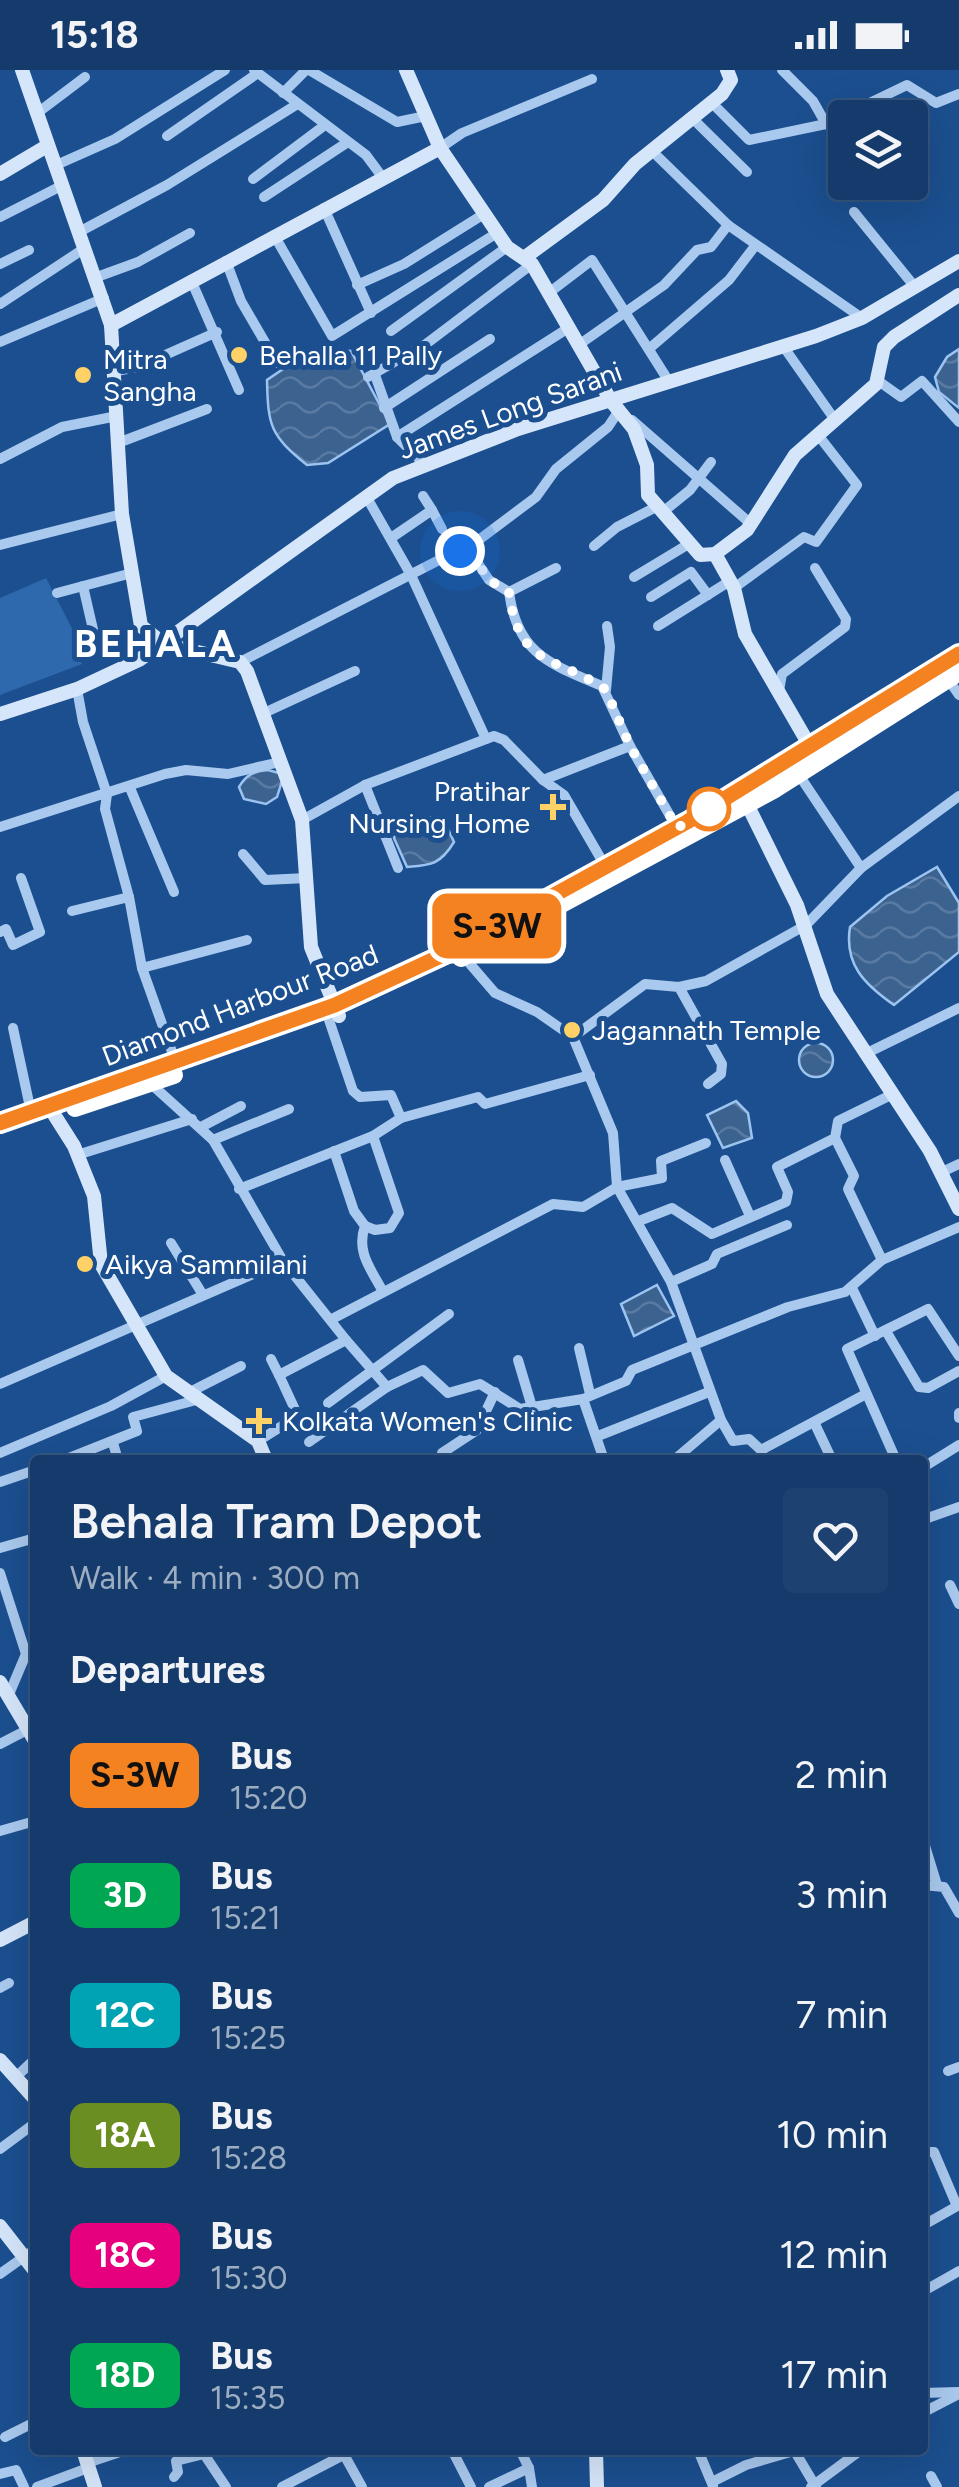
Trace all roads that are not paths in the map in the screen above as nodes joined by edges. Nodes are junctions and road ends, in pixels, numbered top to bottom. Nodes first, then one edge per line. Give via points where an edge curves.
1 (226, 70) edge
2 (307, 70) edge
3 (406, 70) edge
4 (727, 70) edge
5 (782, 70) edge
6 (25, 71) edge
7 (256, 72) edge
8 (85, 77) dead end
9 (592, 79) dead end
10 (283, 93) junction
11 (959, 94) edge
12 (711, 102) junction
13 (296, 105) junction
14 (36, 114) junction
15 (426, 116) junction
16 (692, 118) junction
17 (826, 124) junction
18 (325, 125) junction
19 (167, 136) dead end
20 (348, 142) junction
21 (46, 146) junction
22 (440, 148) junction
23 (651, 150) junction
24 (54, 166) junction
25 (746, 172) dead end
26 (0, 174) edge
27 (383, 178) junction
28 (254, 179) dead end
29 (61, 186) junction
30 (264, 197) dead end
31 (324, 208) junction
32 (854, 212) dead end
33 (484, 214) junction
34 (0, 217) edge
35 (728, 225) junction
36 (79, 232) junction
37 (190, 233) dead end
38 (497, 233) junction
39 (274, 235) junction
40 (755, 246) junction
41 (86, 248) junction
42 (507, 248) junction
43 (29, 250) dead end
44 (226, 261) junction
45 (528, 261) junction
46 (959, 261) edge
47 (0, 264) edge
48 (97, 277) junction
49 (190, 280) junction
50 (356, 285) junction
51 (914, 287) junction
52 (550, 292) junction
53 (959, 294) edge
54 (104, 298) junction
55 (0, 304) edge
56 (372, 313) junction
57 (628, 314) junction
58 (862, 318) junction
59 (112, 325) junction
60 (570, 327) junction
61 (391, 330) dead end
62 (217, 332) junction
63 (490, 339) dead end
64 (0, 342) edge
65 (580, 344) junction
66 (783, 346) junction
67 (650, 348) junction
68 (277, 362) dead end
69 (116, 371) junction
70 (668, 380) junction
71 (877, 380) junction
72 (240, 390) dead end
73 (384, 408) junction
74 (619, 408) junction
75 (207, 409) dead end
76 (117, 416) junction
77 (835, 420) junction
78 (959, 422) edge
79 (818, 435) junction
80 (396, 437) junction
81 (118, 443) junction
82 (0, 459) edge
83 (711, 462) dead end
84 (424, 464) junction
85 (697, 480) junction
86 (366, 496) junction
87 (423, 496) dead end
88 (661, 509) junction
89 (432, 510) junction
90 (122, 514) junction
91 (751, 524) junction
92 (442, 529) dead end
93 (391, 538) junction
94 (0, 545) edge
95 (687, 545) junction
96 (594, 546) dead end
97 (467, 547) junction
98 (714, 554) junction
99 (556, 568) dead end
100 (815, 568) dead end
101 (132, 573) junction
102 (411, 575) junction
103 (634, 577) dead end
104 (732, 585) junction
105 (83, 586) junction
106 (509, 592) junction
107 (58, 593) dead end
108 (708, 595) junction
109 (651, 598) dead end
110 (607, 626) dead end
111 (658, 626) dead end
112 (96, 638) dead end
113 (164, 644) junction
114 (959, 654) edge
115 (240, 662) junction
116 (355, 671) dead end
117 (948, 673) edge
118 (77, 689) junction
119 (606, 690) junction
120 (779, 692) junction
121 (959, 696) edge
122 (264, 713) junction
123 (0, 714) edge
124 (486, 739) junction
125 (630, 746) junction
126 (811, 748) junction
127 (280, 762) junction
128 (798, 775) junction
129 (543, 780) junction
130 (365, 785) junction
131 (130, 788) junction
132 (106, 794) junction
133 (959, 796) edge
134 (747, 804) junction
135 (302, 820) junction
136 (0, 827) edge
137 (677, 828) junction
138 (243, 854) dead end
139 (398, 868) dead end
140 (861, 868) junction
141 (610, 873) junction
142 (21, 878) dead end
143 (307, 878) junction
144 (174, 892) dead end
145 (129, 896) junction
146 (72, 910) dead end
147 (806, 926) junction
148 (0, 932) edge
149 (247, 940) dead end
150 (464, 957) junction
151 (142, 968) junction
152 (679, 987) junction
153 (959, 1008) edge
154 (335, 1013) junction
155 (13, 1028) dead end
156 (573, 1037) junction
157 (865, 1054) junction
158 (176, 1062) junction
159 (590, 1076) junction
160 (150, 1083) junction
161 (708, 1084) dead end
162 (893, 1094) junction
163 (241, 1106) dead end
164 (288, 1109) dead end
165 (44, 1111) junction
166 (401, 1118) junction
167 (0, 1123) edge
168 (197, 1123) junction
169 (0, 1134) edge
170 (373, 1136) junction
171 (835, 1138) junction
172 (214, 1140) junction
173 (706, 1143) dead end
174 (334, 1151) junction
175 (77, 1155) junction
176 (725, 1160) dead end
177 (959, 1164) edge
178 (942, 1172) junction
179 (617, 1187) junction
180 (239, 1188) junction
181 (959, 1209) edge
182 (750, 1216) junction
183 (639, 1221) junction
184 (787, 1225) dead end
185 (365, 1226) junction
186 (959, 1227) edge
187 (170, 1242) dead end
188 (283, 1260) junction
189 (882, 1260) junction
190 (671, 1282) junction
191 (852, 1288) junction
192 (382, 1290) junction
193 (202, 1296) junction
194 (449, 1314) dead end
195 (332, 1318) junction
196 (136, 1322) junction
197 (880, 1333) junction
198 (346, 1340) junction
199 (696, 1347) junction
200 (578, 1348) dead end
201 (959, 1356) edge
202 (271, 1359) dead end
203 (518, 1360) dead end
204 (242, 1366) dead end
205 (373, 1369) junction
206 (959, 1371) edge
207 (279, 1375) junction
208 (166, 1376) junction
209 (0, 1384) edge
210 (386, 1386) junction
211 (494, 1392) junction
212 (709, 1392) junction
213 (866, 1394) junction
214 (195, 1396) junction
215 (586, 1396) junction
216 (328, 1403) dead end
217 (532, 1407) junction
218 (721, 1420) junction
219 (814, 1422) junction
220 (598, 1436) junction
221 (258, 1441) junction
222 (309, 1442) dead end
223 (113, 1443) junction
224 (959, 1445) edge
225 (442, 1453) dead end
226 (0, 1454) edge
227 (78, 1455) edge
228 (117, 1455) edge
229 (264, 1455) edge
230 (603, 1455) edge
231 (680, 1455) edge
232 (763, 1455) edge
233 (830, 1455) edge
234 (894, 1455) edge
235 (928, 1464) edge
236 (30, 1472) edge
237 (0, 1482) edge
238 (959, 1507) edge
239 (928, 1518) edge
240 (30, 1539) edge
241 (0, 1548) edge
242 (0, 1572) edge
243 (950, 1584) dead end
244 (3, 1590) edge
245 (959, 1604) edge
246 (30, 1652) edge
247 (6, 1695) edge
248 (30, 1736) edge
249 (0, 1744) edge
250 (30, 1822) edge
251 (0, 1831) edge
252 (928, 1856) edge
253 (928, 1885) edge
254 (937, 1886) junction
255 (959, 1913) edge
256 (30, 1925) edge
257 (0, 1940) edge
258 (0, 2062) edge
259 (30, 2064) edge
260 (17, 2076) junction
261 (30, 2093) edge
262 (30, 2127) edge
263 (0, 2148) edge
264 (928, 2152) edge
265 (958, 2205) edge
266 (928, 2222) edge
267 (0, 2226) edge
268 (30, 2253) edge
269 (21, 2258) junction
270 (30, 2266) edge
271 (959, 2272) edge
272 (0, 2274) edge
273 (928, 2289) edge
274 (928, 2392) edge
275 (959, 2393) edge
276 (928, 2410) edge
277 (30, 2425) edge
278 (6, 2438) dead end
279 (200, 2455) edge
280 (205, 2455) edge
281 (341, 2455) edge
282 (347, 2455) edge
283 (454, 2455) edge
284 (522, 2455) edge
285 (596, 2455) edge
286 (700, 2455) edge
287 (780, 2455) edge
288 (796, 2455) edge
289 (854, 2455) edge
290 (86, 2460) edge
291 (529, 2468) junction
292 (0, 2474) edge
293 (174, 2477) dead end
294 (713, 2484) edge
295 (814, 2486) edge
296 (24, 2487) edge
297 (37, 2487) edge
298 (95, 2487) edge
299 (226, 2487) edge
300 (282, 2487) edge
301 (362, 2487) edge
302 (470, 2487) edge
303 (489, 2487) edge
304 (532, 2487) edge
305 (597, 2487) edge

1 - 24 street via 115,138
2 - 10 street
2 - 15 street via 397,122
3 - 15 street
4 - 12 street via 728,86
5 - 17 street
6 - 14 street
7 - 10 street
7 - 19 street
8 - 14 street
9 - 22 street
10 - 13 street
11 - 17 street via 936,103 906,85
12 - 16 street
12 - 17 street via 749,140
13 - 18 street
13 - 36 street
14 - 21 street
15 - 22 street
16 - 23 street
16 - 25 street
18 - 20 street
18 - 28 street
20 - 27 street
20 - 30 street
21 - 24 street
21 - 26 street
22 - 27 street
22 - 33 street
23 - 35 street
23 - 45 street
24 - 29 street
27 - 31 street
29 - 34 street
29 - 36 street
31 - 39 street
31 - 50 street
32 - 51 street
33 - 38 street
33 - 50 street
35 - 40 street
35 - 57 street via 711,247 697,250
36 - 41 street
37 - 48 street
38 - 42 street
38 - 56 street
39 - 44 street
39 - 56 street via 329,336
40 - 58 street
40 - 67 street via 729,280
41 - 48 street
41 - 55 street
42 - 45 street
42 - 61 street
43 - 47 street
44 - 49 street
44 - 68 street
45 - 52 street
45 - 73 street via 426,344 371,376
46 - 51 street, James Long Sarani
48 - 54 street
49 - 59 street
49 - 62 street
50 - 56 street
51 - 58 street, James Long Sarani
52 - 57 street via 592,260
52 - 60 street
53 - 71 street via 884,347
54 - 59 street
54 - 64 street
57 - 65 street
57 - 67 street
58 - 66 street, James Long Sarani
59 - 69 street
60 - 65 street
60 - 80 street
62 - 69 street via 138,368
62 - 72 street
63 - 73 street
65 - 74 street
66 - 70 street, James Long Sarani
66 - 77 street
67 - 70 street
69 - 76 street
70 - 74 street, James Long Sarani
71 - 77 street
71 - 78 street via 901,397 922,381
73 - 80 street
74 - 84 street, James Long Sarani via 518,428
74 - 85 street
74 - 88 street via 647,465 646,489
74 - 97 street via 608,427 556,468 536,497
75 - 81 street
76 - 81 street
76 - 82 street via 62,427
77 - 79 street
79 - 91 street via 782,472
79 - 104 street via 857,486 816,542 804,537
80 - 84 street
81 - 90 street
83 - 85 street
84 - 86 street, James Long Sarani
85 - 88 street
85 - 91 street
86 - 93 street
86 - 113 street, James Long Sarani
87 - 89 street
88 - 95 street
88 - 96 street
89 - 92 street
89 - 93 street
90 - 94 street
90 - 101 street
91 - 98 street
93 - 102 street
95 - 98 street via 700,555
95 - 103 street
97 - 102 street
97 - 106 street via 489,580
98 - 104 street
99 - 106 street
100 - 120 street via 845,627 782,674
101 - 105 street
101 - 113 street via 141,626
102 - 115 street
102 - 124 street
104 - 108 street
104 - 120 street via 746,634
105 - 107 street
105 - 112 street
106 - 119 street via 535,654
108 - 109 street via 691,572
108 - 111 street
110 - 119 street
113 - 115 street
113 - 118 street, James Long Sarani
114 - 117 highway, Diamond Harbour Road
115 - 122 street
116 - 122 street
117 - 121 street
117 - 126 highway, Diamond Harbour Road
117 - 128 highway, Diamond Harbour Road
118 - 123 street, James Long Sarani
118 - 132 street
119 - 125 street
120 - 126 street
122 - 127 street
124 - 129 street via 504,740
124 - 130 street
125 - 129 street
125 - 137 street
126 - 137 highway, Diamond Harbour Road
127 - 131 street via 228,774 186,770
127 - 135 street
128 - 134 highway, Diamond Harbour Road
128 - 140 street
129 - 141 street via 564,795
130 - 135 street
130 - 139 street
131 - 132 street
131 - 144 street
132 - 136 street
132 - 145 street
133 - 140 street
134 - 141 highway, Diamond Harbour Road
134 - 147 street
135 - 143 street
137 - 141 highway, Diamond Harbour Road
138 - 143 street via 265,880
140 - 147 street
141 - 150 highway, Diamond Harbour Road
141 - 154 highway, Diamond Harbour Road
142 - 148 street via 40,932 13,945 6,930
143 - 154 street via 310,947
145 - 146 street
145 - 151 street
147 - 152 street via 706,981
147 - 157 street via 827,994
149 - 151 street
150 - 154 highway, Diamond Harbour Road
150 - 156 street via 496,993
151 - 158 street
152 - 156 street via 645,984
152 - 161 street via 722,1064
153 - 157 street
154 - 158 highway, Diamond Harbour Road
154 - 160 highway, Diamond Harbour Road
154 - 166 street via 356,1095 392,1095
155 - 165 street
156 - 159 street
157 - 162 street
158 - 165 highway, Diamond Harbour Road
159 - 166 street
159 - 179 street via 613,1133
160 - 165 highway, Diamond Harbour Road
160 - 168 street
162 - 171 street via 838,1121
162 - 178 street
163 - 168 street
164 - 172 street
165 - 167 highway, Diamond Harbour Road
165 - 169 highway, Diamond Harbour Road
165 - 175 street
166 - 170 street
168 - 172 street
168 - 175 street
170 - 174 street
170 - 185 street via 399,1213 390,1228
171 - 182 street via 780,1164 789,1198
171 - 189 street via 854,1176 848,1190
172 - 180 street
173 - 179 street via 661,1161 662,1178
174 - 180 street
174 - 185 street
175 - 196 street via 94,1196 101,1264
176 - 182 street
177 - 178 street
178 - 181 street
179 - 183 street
179 - 192 street via 584,1208 553,1204
180 - 188 street
182 - 183 street via 712,1234 672,1208
183 - 190 street
184 - 190 street
185 - 192 street via 362,1252
186 - 189 street
187 - 193 street
188 - 193 street
188 - 195 street
189 - 191 street
190 - 199 street
191 - 197 street
191 - 199 street
192 - 195 street
193 - 196 street
194 - 205 street
195 - 198 street
196 - 208 street
196 - 209 street
197 - 201 street via 928,1309
197 - 206 street via 919,1387
197 - 213 street via 847,1349
198 - 205 street
198 - 207 street
199 - 212 street
199 - 215 street via 632,1370 626,1381
200 - 215 street
202 - 207 street
203 - 217 street
204 - 214 street
205 - 210 street
205 - 216 street
207 - 221 street via 298,1416
208 - 214 street
208 - 226 street
210 - 211 street via 423,1370 448,1393 480,1384
210 - 222 street
211 - 217 street via 520,1409
211 - 225 street via 477,1430
212 - 218 street
212 - 220 street
213 - 219 street
213 - 234 street
214 - 221 street
214 - 223 street via 133,1418 136,1431
215 - 217 street
215 - 220 street
218 - 231 street
218 - 232 street via 733,1441 746,1438
219 - 232 street
219 - 233 street
220 - 230 street
221 - 229 street
223 - 227 street
223 - 228 street
224 - 235 street
236 - 237 street
238 - 239 street
240 - 241 street
242 - 244 street
243 - 245 street
244 - 246 street
246 - 247 street
247 - 248 street
248 - 249 street
250 - 251 street
252 - 254 street
253 - 254 street
254 - 255 street via 951,1893
256 - 257 street
258 - 260 street
259 - 260 street
260 - 261 street
262 - 263 street
264 - 265 street via 934,2152
265 - 266 street
267 - 269 street
268 - 269 street
269 - 270 street
269 - 272 street
271 - 273 street
274 - 275 street
275 - 276 street
277 - 278 street
279 - 293 street via 176,2461
280 - 299 street
281 - 300 street
282 - 301 street
283 - 302 street
284 - 291 street
285 - 305 street
286 - 294 street
287 - 294 street
288 - 295 street
289 - 295 street
290 - 297 street
290 - 298 street
291 - 303 street
291 - 304 street
292 - 296 street via 16,2470

